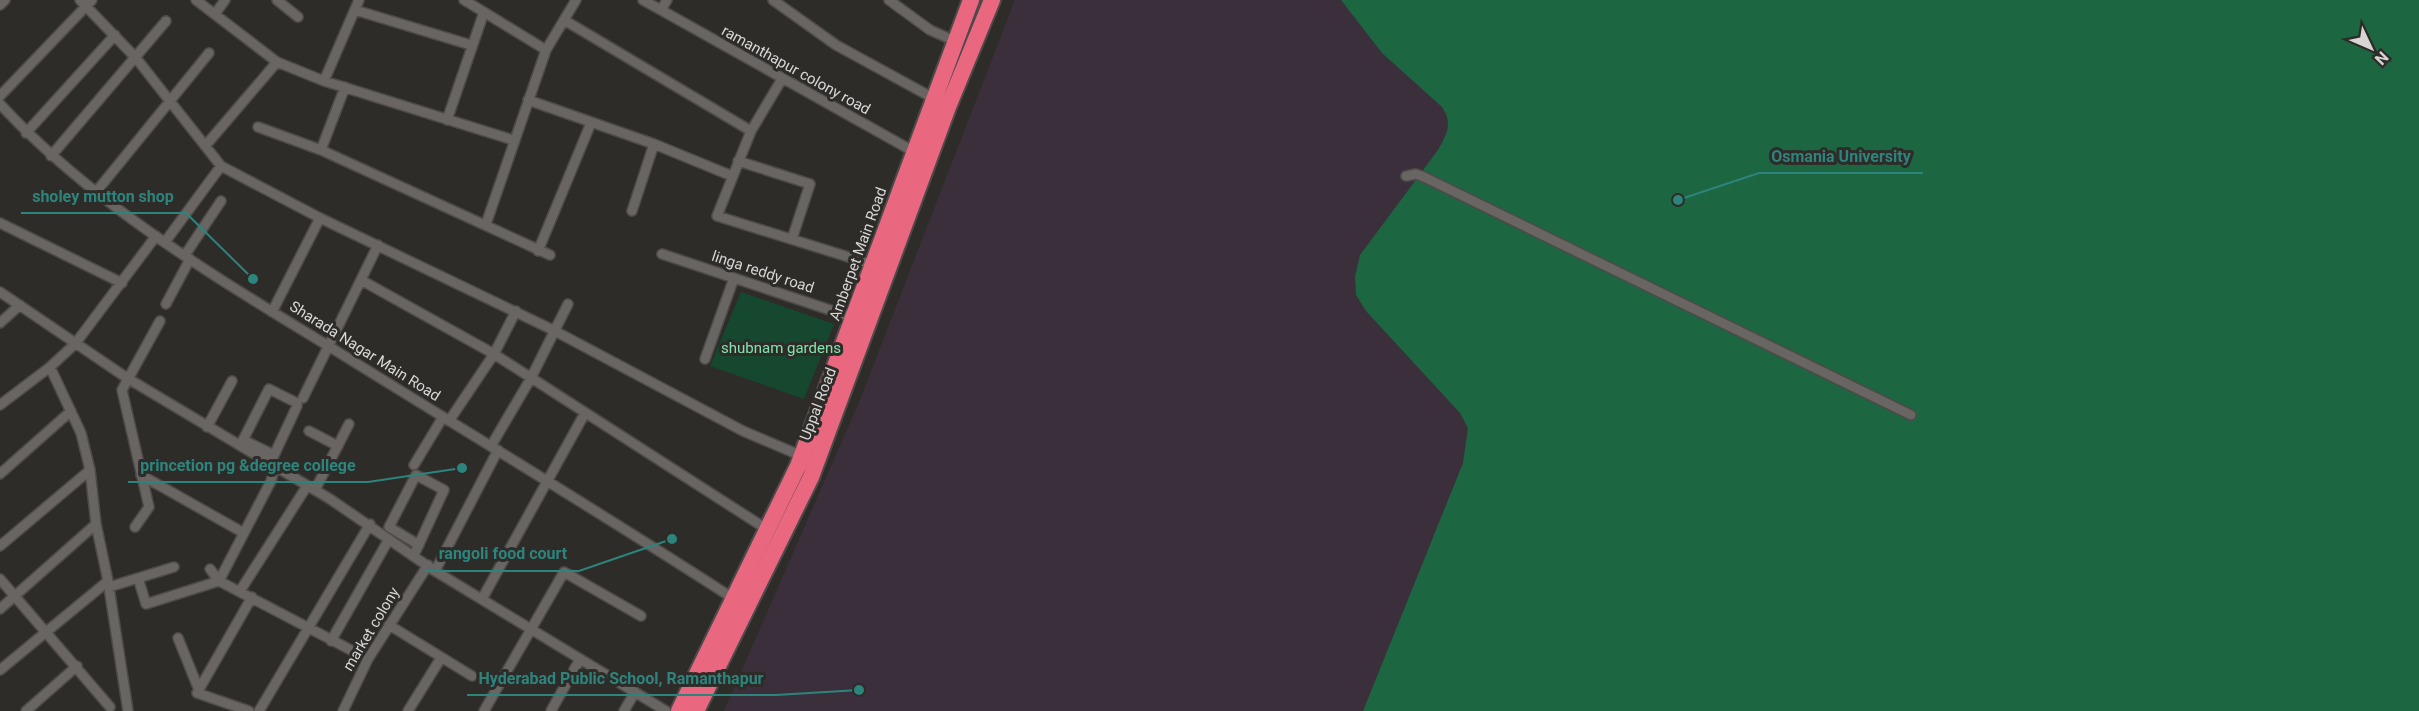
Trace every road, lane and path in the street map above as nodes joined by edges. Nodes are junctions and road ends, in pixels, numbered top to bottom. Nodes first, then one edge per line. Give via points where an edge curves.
1 (4, 0) edge
2 (196, 0) edge
3 (225, 0) edge
4 (277, 0) edge
5 (359, 0) edge
6 (464, 0) edge
7 (574, 0) edge
8 (643, 0) edge
9 (667, 0) edge
10 (889, 0) edge
11 (970, 0) edge
12 (992, 0) edge
13 (776, 1) edge
14 (86, 2) edge
15 (0, 5) edge
16 (354, 10) junction
17 (661, 10) junction
18 (484, 12) junction
19 (215, 14) junction
20 (298, 16) dead end
21 (564, 20) junction
22 (166, 21) dead end
23 (115, 35) junction
24 (955, 41) junction
25 (471, 45) junction
26 (546, 50) junction
27 (209, 53) dead end
28 (136, 58) junction
29 (277, 62) junction
30 (782, 79) junction
31 (324, 81) junction
32 (345, 87) junction
33 (0, 96) edge
34 (933, 98) junction
35 (171, 100) junction
36 (528, 100) junction
37 (0, 104) edge
38 (447, 120) junction
39 (591, 123) junction
40 (258, 127) dead end
41 (751, 131) junction
42 (26, 133) junction
43 (513, 140) junction
44 (654, 144) junction
45 (206, 145) junction
46 (321, 150) junction
47 (51, 156) junction
48 (921, 156) junction
49 (738, 161) junction
50 (221, 166) junction
51 (732, 176) junction
52 (1406, 176) dead end
53 (96, 192) junction
54 (221, 201) dead end
55 (632, 211) dead end
56 (320, 218) junction
57 (0, 224) edge
58 (486, 224) junction
59 (156, 236) junction
60 (792, 239) junction
61 (165, 242) junction
62 (378, 245) junction
63 (538, 251) junction
64 (662, 254) dead end
65 (550, 255) dead end
66 (188, 257) junction
67 (874, 265) junction
68 (734, 278) junction
69 (361, 280) junction
70 (122, 283) junction
71 (0, 292) edge
72 (20, 304) junction
73 (166, 304) dead end
74 (568, 304) dead end
75 (516, 311) junction
76 (272, 312) junction
77 (854, 318) junction
78 (160, 321) dead end
79 (0, 323) edge
80 (553, 330) junction
81 (75, 344) junction
82 (328, 346) junction
83 (494, 354) junction
84 (705, 359) dead end
85 (50, 367) junction
86 (126, 378) junction
87 (531, 378) junction
88 (232, 381) dead end
89 (303, 398) dead end
90 (0, 405) edge
91 (71, 411) junction
92 (585, 413) junction
93 (1911, 415) dead end
94 (446, 419) junction
95 (349, 424) dead end
96 (207, 427) junction
97 (309, 431) dead end
98 (338, 446) junction
99 (494, 448) junction
100 (274, 455) junction
101 (809, 459) junction
102 (414, 465) dead end
103 (269, 466) junction
104 (90, 470) junction
105 (0, 474) edge
106 (141, 474) junction
107 (547, 479) junction
108 (311, 488) junction
109 (96, 524) junction
110 (370, 524) junction
111 (135, 527) dead end
112 (768, 530) junction
113 (242, 532) junction
114 (389, 539) junction
115 (419, 545) junction
116 (0, 546) edge
117 (414, 555) junction
118 (174, 567) dead end
119 (210, 568) dead end
120 (431, 568) junction
121 (138, 578) junction
122 (0, 579) edge
123 (219, 581) junction
124 (109, 584) junction
125 (240, 591) junction
126 (15, 596) junction
127 (252, 597) junction
128 (482, 599) junction
129 (734, 599) junction
130 (0, 609) edge
131 (641, 616) dead end
132 (388, 625) junction
133 (46, 630) junction
134 (308, 630) junction
135 (533, 630) junction
136 (178, 638) dead end
137 (331, 641) junction
138 (368, 658) junction
139 (441, 658) junction
140 (580, 659) junction
141 (77, 666) junction
142 (0, 670) edge
143 (472, 676) dead end
144 (199, 690) junction
145 (635, 692) junction
146 (119, 708) edge
147 (26, 711) edge
148 (249, 711) edge
149 (259, 711) edge
150 (344, 711) edge
151 (408, 711) edge
152 (484, 711) edge
153 (550, 711) edge
154 (624, 711) edge
155 (666, 711) edge
156 (679, 711) edge
157 (696, 711) edge

1 - 15 street
2 - 19 street
3 - 19 street
4 - 20 street
5 - 16 street
6 - 18 street
7 - 21 street
8 - 17 street, ramanthapur colony road
9 - 17 street
10 - 24 street via 930,30
11 - 24 highway, Amberpet Main Road
12 - 48 highway, Uppal Road
13 - 34 street via 836,45
14 - 23 street
14 - 33 street
16 - 25 street
16 - 31 street
17 - 30 street, ramanthapur colony road
18 - 25 street
18 - 26 street
19 - 29 street
21 - 26 street
21 - 41 street
22 - 28 street
23 - 28 street
23 - 42 street
24 - 34 highway, Amberpet Main Road
25 - 38 street
26 - 36 street
27 - 35 street
28 - 35 street
28 - 47 street
29 - 31 street
29 - 45 street
30 - 41 street
30 - 48 street, ramanthapur colony road
31 - 32 street
32 - 38 street
32 - 46 street
34 - 48 highway, Amberpet Main Road
35 - 45 street
35 - 53 street
36 - 39 street
36 - 43 street
37 - 42 street, Sharada Nagar Main Road
38 - 43 street
39 - 44 street
39 - 63 street
40 - 46 street
41 - 49 street
42 - 47 street, Sharada Nagar Main Road
43 - 58 street
44 - 51 street
44 - 55 street
45 - 50 street
46 - 58 street
47 - 53 street, Sharada Nagar Main Road
48 - 67 highway, Amberpet Main Road
48 - 101 highway, Uppal Road
49 - 51 street
49 - 60 street via 810,184
50 - 56 street
50 - 61 street
51 - 60 street via 717,216
52 - 93 street via 1424,177
53 - 59 street, Sharada Nagar Main Road
54 - 66 street
56 - 62 street
56 - 76 street
57 - 70 street
58 - 63 street
59 - 61 street, Sharada Nagar Main Road
59 - 70 street
60 - 67 street
61 - 66 street, Sharada Nagar Main Road
62 - 69 street
62 - 75 street
63 - 65 street
64 - 68 street, linga reddy road
66 - 73 street
66 - 76 street, Sharada Nagar Main Road
67 - 77 highway, Amberpet Main Road
68 - 77 street, linga reddy road
68 - 84 street
69 - 82 street
69 - 83 street
70 - 81 street
71 - 72 street
72 - 79 street
72 - 81 street
74 - 80 street, market colony
75 - 80 street
75 - 83 street
76 - 82 street, Sharada Nagar Main Road
77 - 101 highway, Amberpet Main Road
78 - 86 street
80 - 87 street, market colony
80 - 101 street via 743,431
81 - 85 street
81 - 86 street
82 - 89 street
82 - 94 street, Sharada Nagar Main Road
83 - 87 street
83 - 94 street
85 - 90 street
85 - 91 street
86 - 96 street
86 - 106 street via 122,390
87 - 92 street
87 - 99 street, market colony
88 - 96 street
91 - 104 street
91 - 105 street
92 - 107 street
92 - 112 street
94 - 99 street, Sharada Nagar Main Road
94 - 102 street
95 - 98 street
96 - 103 street
97 - 98 street
98 - 108 street
99 - 107 street, Sharada Nagar Main Road
99 - 120 street, market colony
100 - 100 street via 297,404 269,389 243,440
100 - 103 street
101 - 112 highway, Amberpet Main Road
101 - 157 highway, Uppal Road
103 - 108 street
103 - 113 street via 273,475
104 - 109 street
104 - 116 street
106 - 111 street via 148,507
106 - 113 street
107 - 128 street
107 - 129 street, Sharada Nagar Main Road
108 - 110 street
108 - 125 street
109 - 124 street
109 - 126 street
110 - 114 street
110 - 134 street
112 - 129 highway, Amberpet Main Road
113 - 123 street
114 - 117 street
114 - 137 street
115 - 115 street via 444,490 416,475 389,527
115 - 117 street
117 - 120 street
118 - 121 street
119 - 123 street
120 - 128 street
120 - 132 street, market colony
121 - 123 street via 146,604
121 - 124 street
122 - 126 street
123 - 125 street
124 - 133 street
124 - 146 street
125 - 127 street
126 - 130 street
126 - 133 street
127 - 134 street
127 - 144 street
128 - 135 street
129 - 156 highway, Amberpet Main Road
131 - 135 street via 564,572
132 - 138 street, market colony
132 - 139 street
133 - 141 street
133 - 142 street
134 - 137 street
134 - 149 street
135 - 140 street
135 - 152 street
136 - 144 street
137 - 138 street
138 - 150 street, market colony
139 - 143 street
139 - 151 street
140 - 145 street
140 - 153 street
141 - 146 street
141 - 147 street
144 - 148 street via 197,693
145 - 154 street
145 - 155 street

